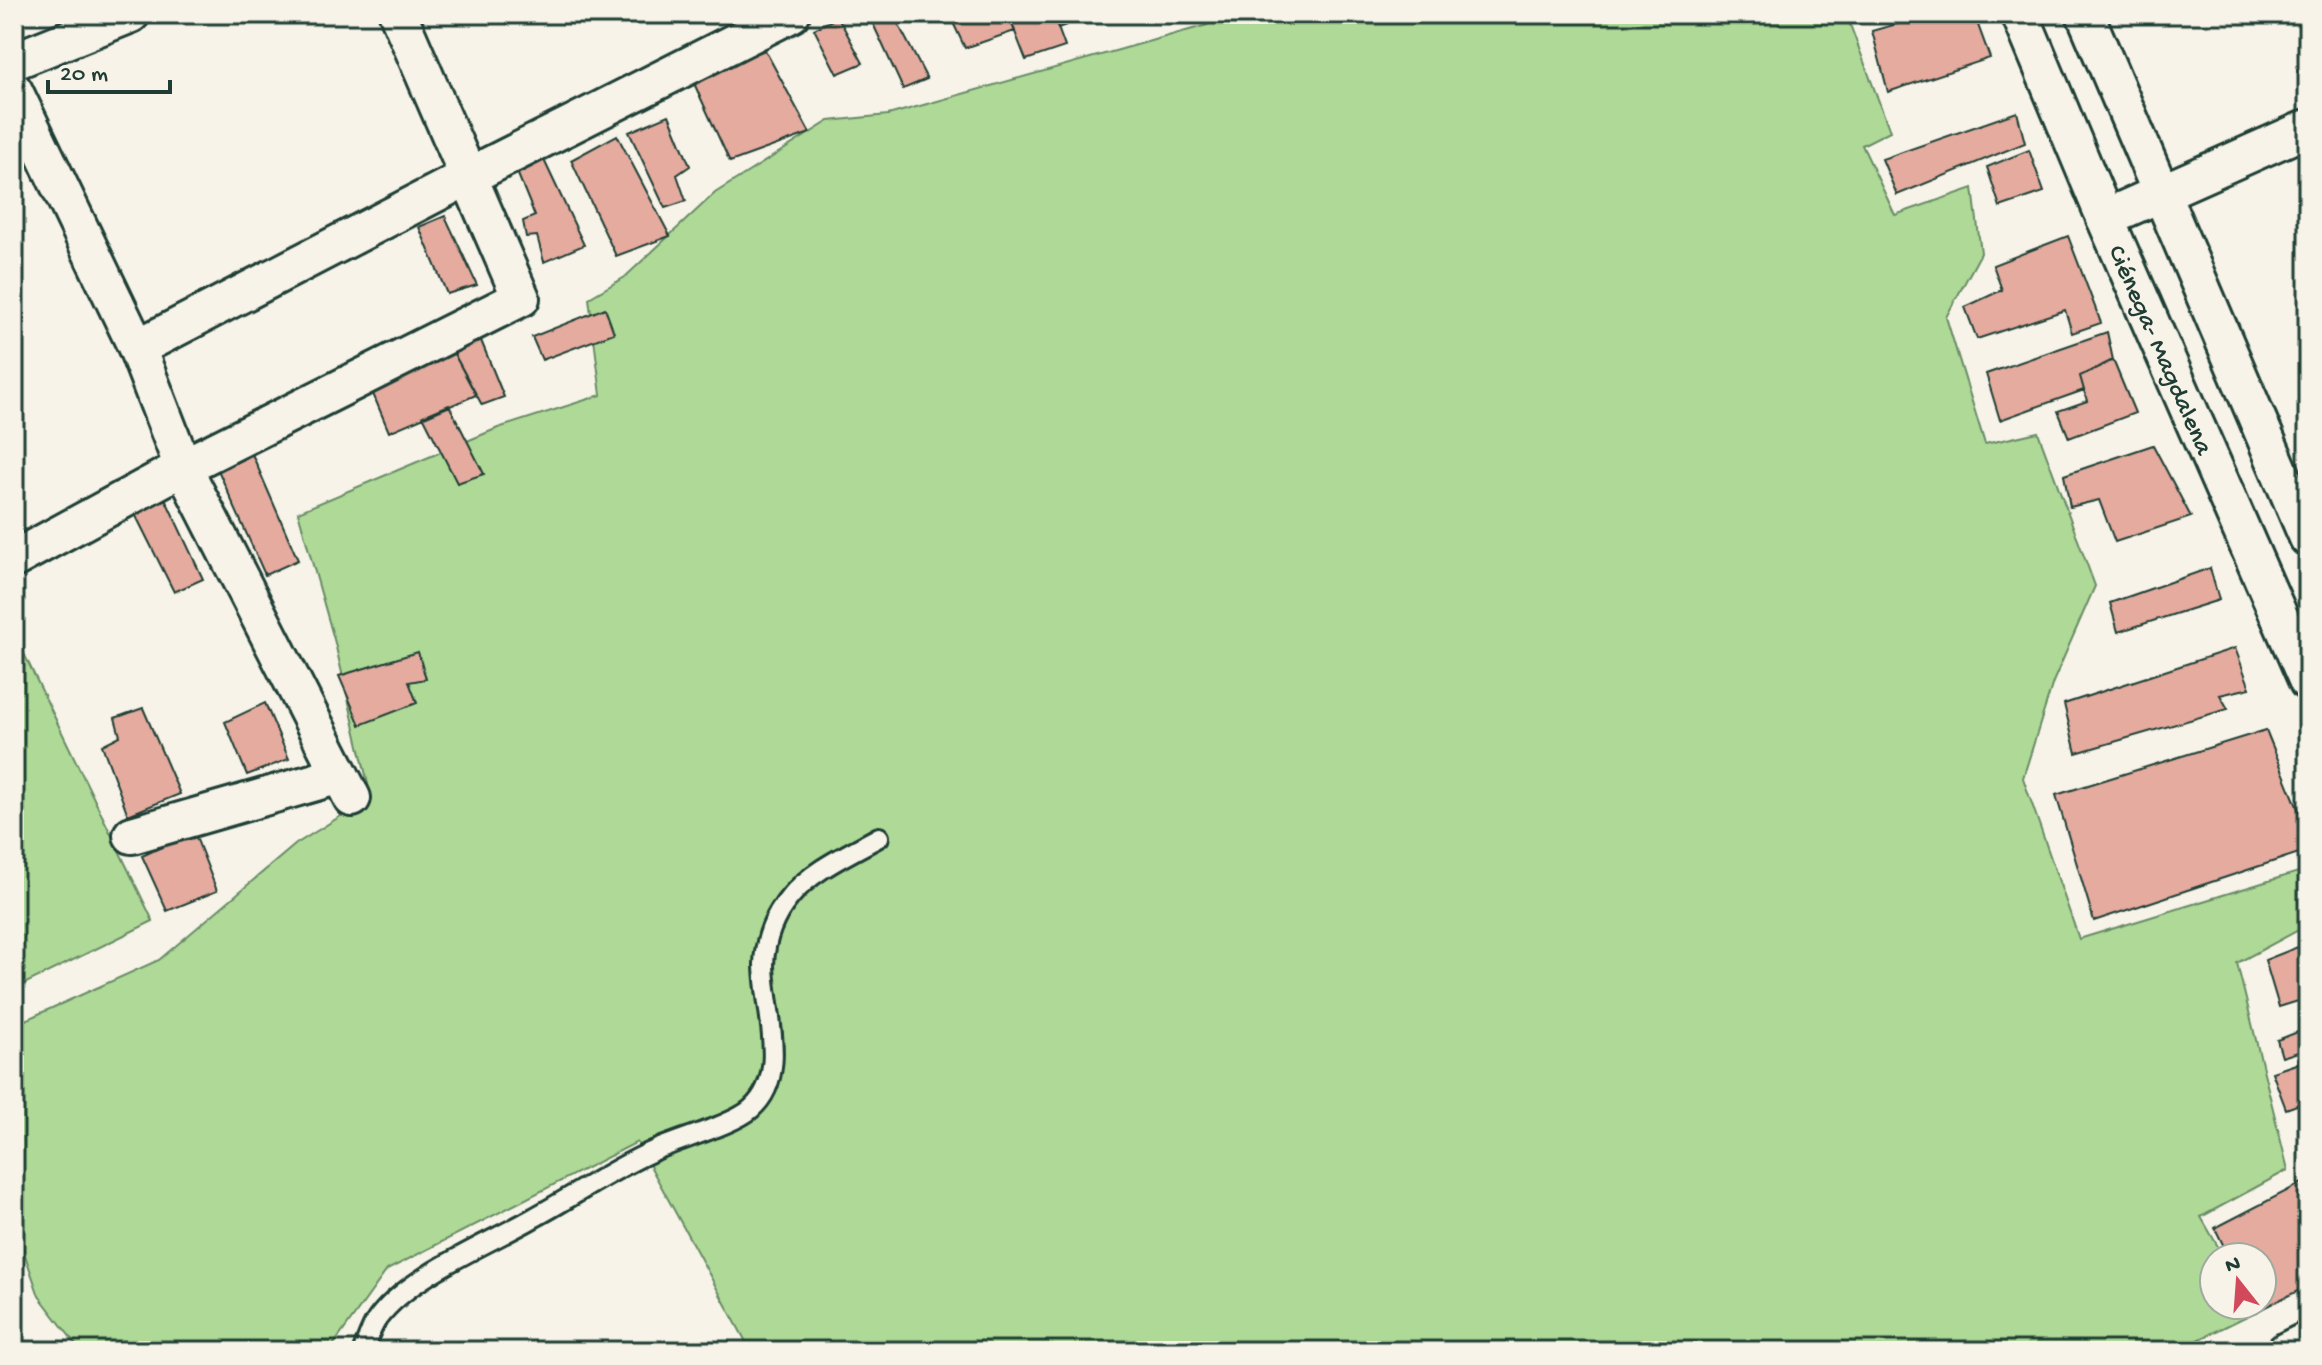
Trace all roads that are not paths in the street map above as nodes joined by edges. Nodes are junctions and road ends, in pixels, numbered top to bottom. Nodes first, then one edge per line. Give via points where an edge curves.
1 (131, 14) edge
2 (398, 14) edge
3 (791, 14) edge
4 (2020, 14) edge
5 (2085, 14) edge
6 (14, 61) edge
7 (14, 91) edge
8 (2308, 128) edge
9 (467, 177) junction
10 (2160, 193) junction
11 (2105, 218) junction
12 (137, 348) junction
13 (183, 467) junction
14 (2308, 538) edge
15 (14, 559) edge
16 (2308, 682) edge
17 (132, 835) dead end
18 (879, 837) dead end
19 (2308, 1340) edge
20 (363, 1351) edge
21 (2286, 1351) edge

1 - 6 street
2 - 9 street
3 - 9 street
4 - 11 street, Ciénega- Magdalena
5 - 10 street
7 - 12 street
8 - 10 street
9 - 12 street
9 - 13 street via 521,298
10 - 11 street
10 - 14 street
11 - 16 street, Ciénega- Magdalena
12 - 13 street
13 - 15 street
13 - 17 street via 346,786
18 - 20 lane via 804,882 776,918 764,963 770,1076 750,1110 649,1152 447,1264 402,1294 377,1319
19 - 21 street

